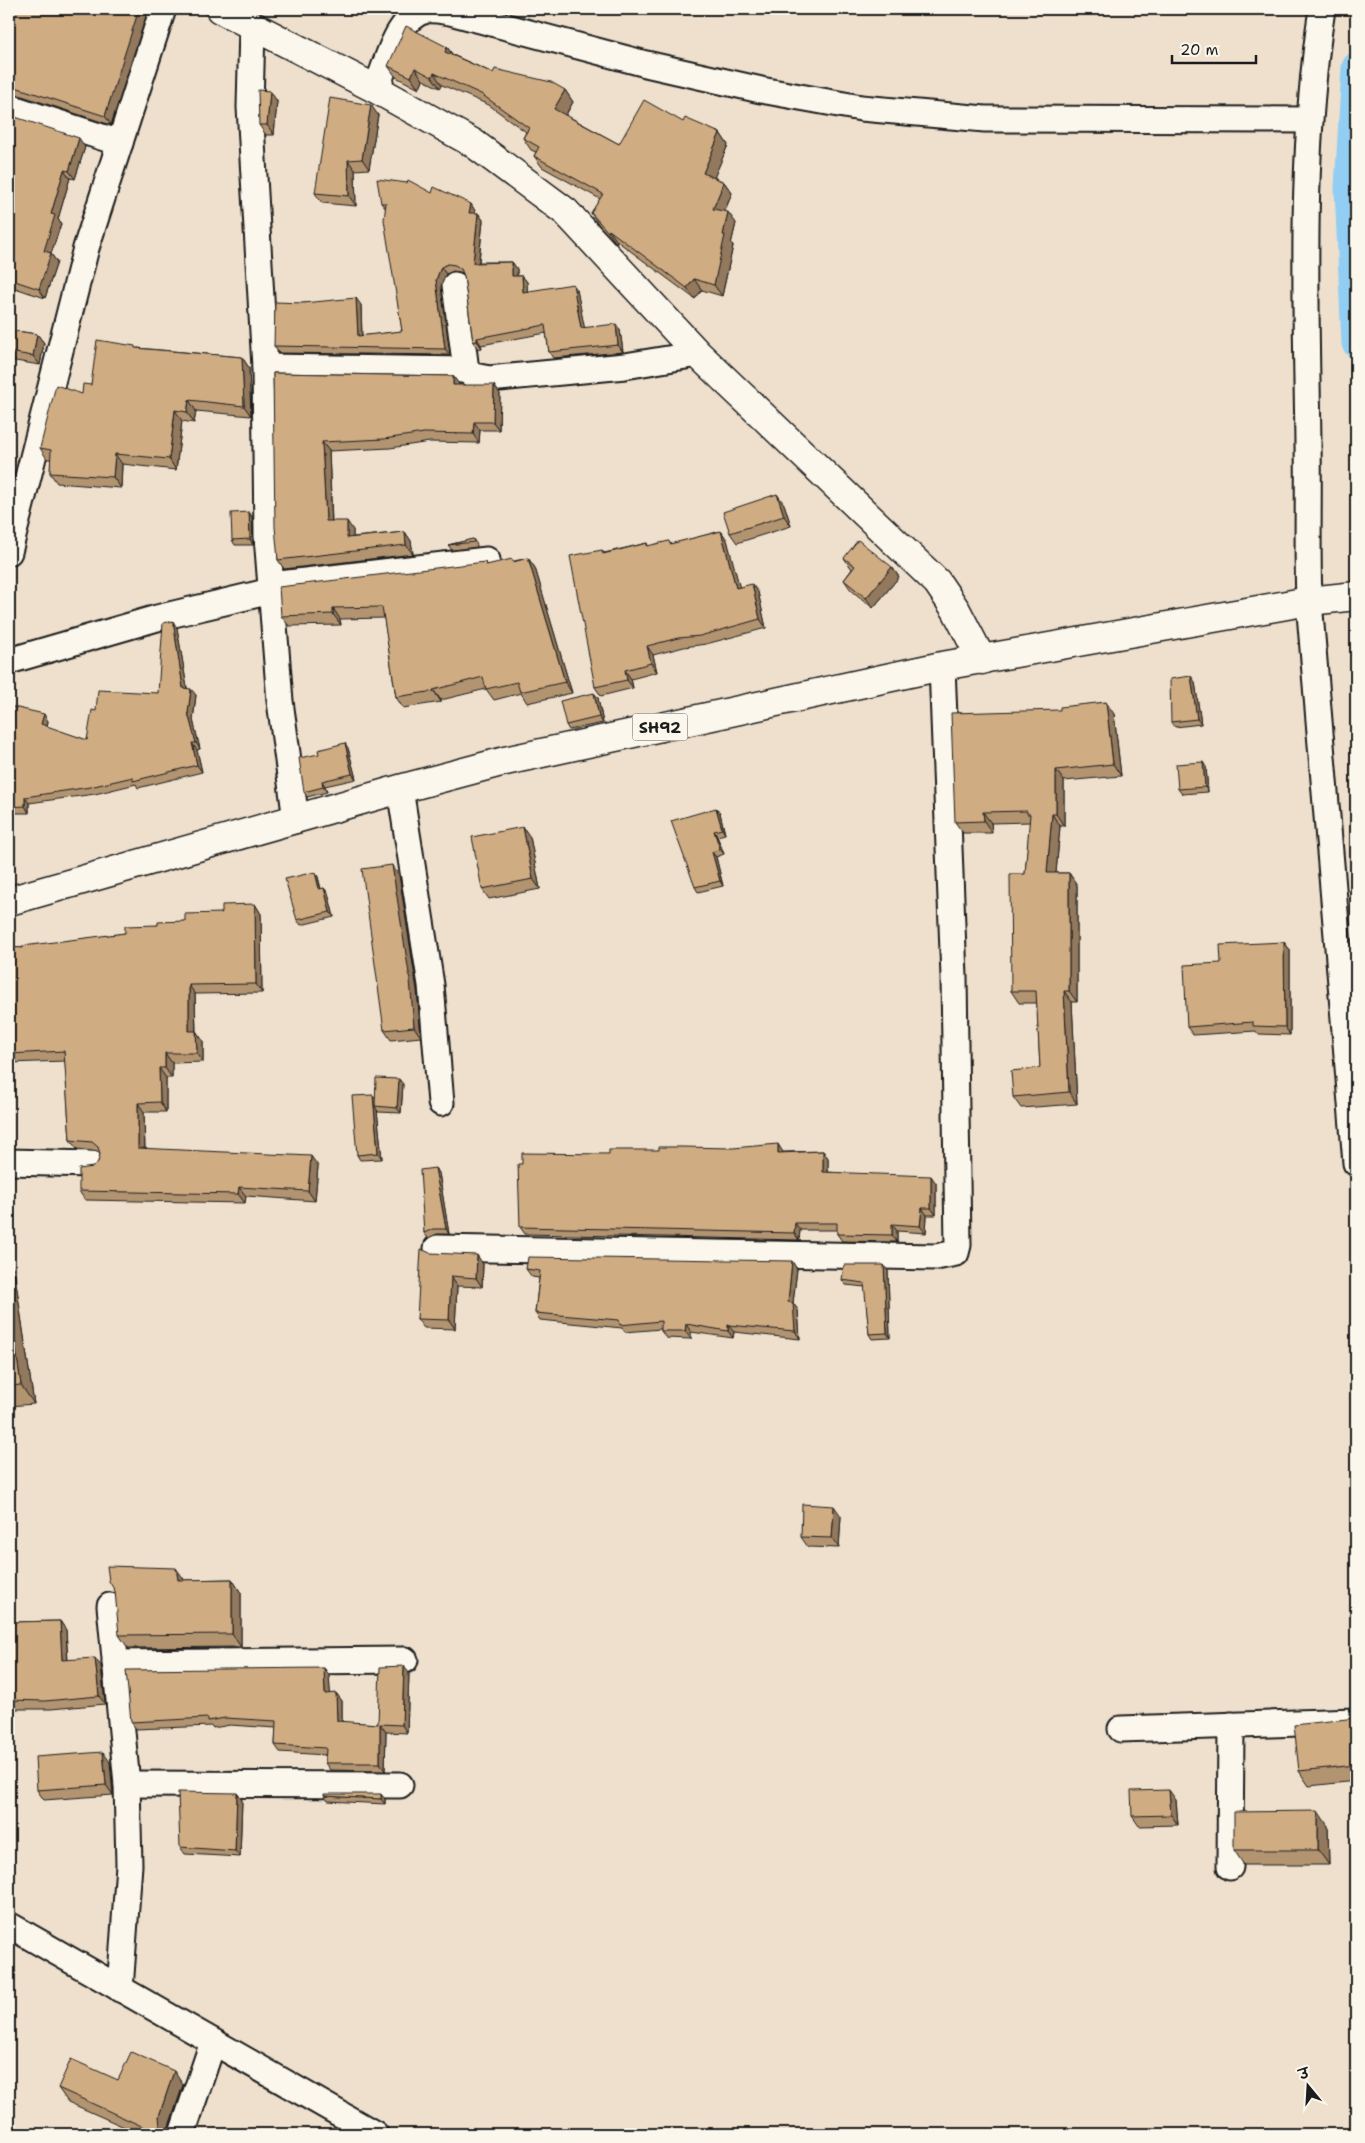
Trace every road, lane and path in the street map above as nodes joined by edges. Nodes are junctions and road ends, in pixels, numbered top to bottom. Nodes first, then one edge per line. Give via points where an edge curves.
1 (163, 9) edge
2 (220, 9) edge
3 (1322, 9) edge
4 (252, 26) junction
5 (376, 89) junction
6 (9, 107) edge
7 (1309, 120) junction
8 (120, 143) junction
9 (455, 284) dead end
10 (698, 354) junction
11 (265, 367) junction
12 (466, 370) junction
13 (19, 467) edge
14 (9, 552) edge
15 (487, 560) dead end
16 (271, 588) junction
17 (1356, 596) edge
18 (1315, 601) junction
19 (982, 660) junction
20 (9, 661) edge
21 (942, 666) junction
22 (400, 789) junction
23 (296, 820) junction
24 (9, 901) edge
25 (441, 1103) dead end
26 (9, 1162) edge
27 (1356, 1163) edge
28 (92, 1164) dead end
29 (437, 1248) dead end
30 (110, 1606) dead end
31 (405, 1660) dead end
32 (116, 1663) junction
33 (1356, 1722) edge
34 (1231, 1725) junction
35 (1121, 1729) dead end
36 (127, 1784) junction
37 (400, 1785) dead end
38 (1230, 1867) dead end
39 (9, 1925) edge
40 (120, 1989) junction
41 (214, 2042) junction
42 (182, 2134) edge
43 (375, 2134) edge

1 - 8 street
2 - 4 main road
3 - 7 street
4 - 5 main road
4 - 11 street via 250,107
5 - 7 street via 402,25 414,14 428,10 450,12 646,64 752,88 862,108 985,119
5 - 10 main road via 473,143 566,212
6 - 8 street
7 - 18 street via 1306,346
8 - 13 street
9 - 12 street
10 - 12 street via 625,366 488,379 474,376
10 - 19 main road via 938,582
11 - 12 street
11 - 16 street via 267,536
13 - 14 street
15 - 16 street
16 - 20 street
16 - 23 street via 280,701
17 - 18 main road, SH92
18 - 19 main road, SH92
18 - 27 street
19 - 21 main road, SH92
21 - 22 main road, SH92 via 505,761
21 - 29 street via 954,987 956,1252 936,1257
22 - 23 main road, SH92
22 - 25 street via 431,985
23 - 24 main road, SH92
26 - 28 street
30 - 32 street
31 - 32 street
32 - 36 street
33 - 34 street
34 - 35 street
34 - 38 street
36 - 37 street
36 - 40 street via 128,1865
39 - 40 street
40 - 41 street
41 - 42 street
41 - 43 street

